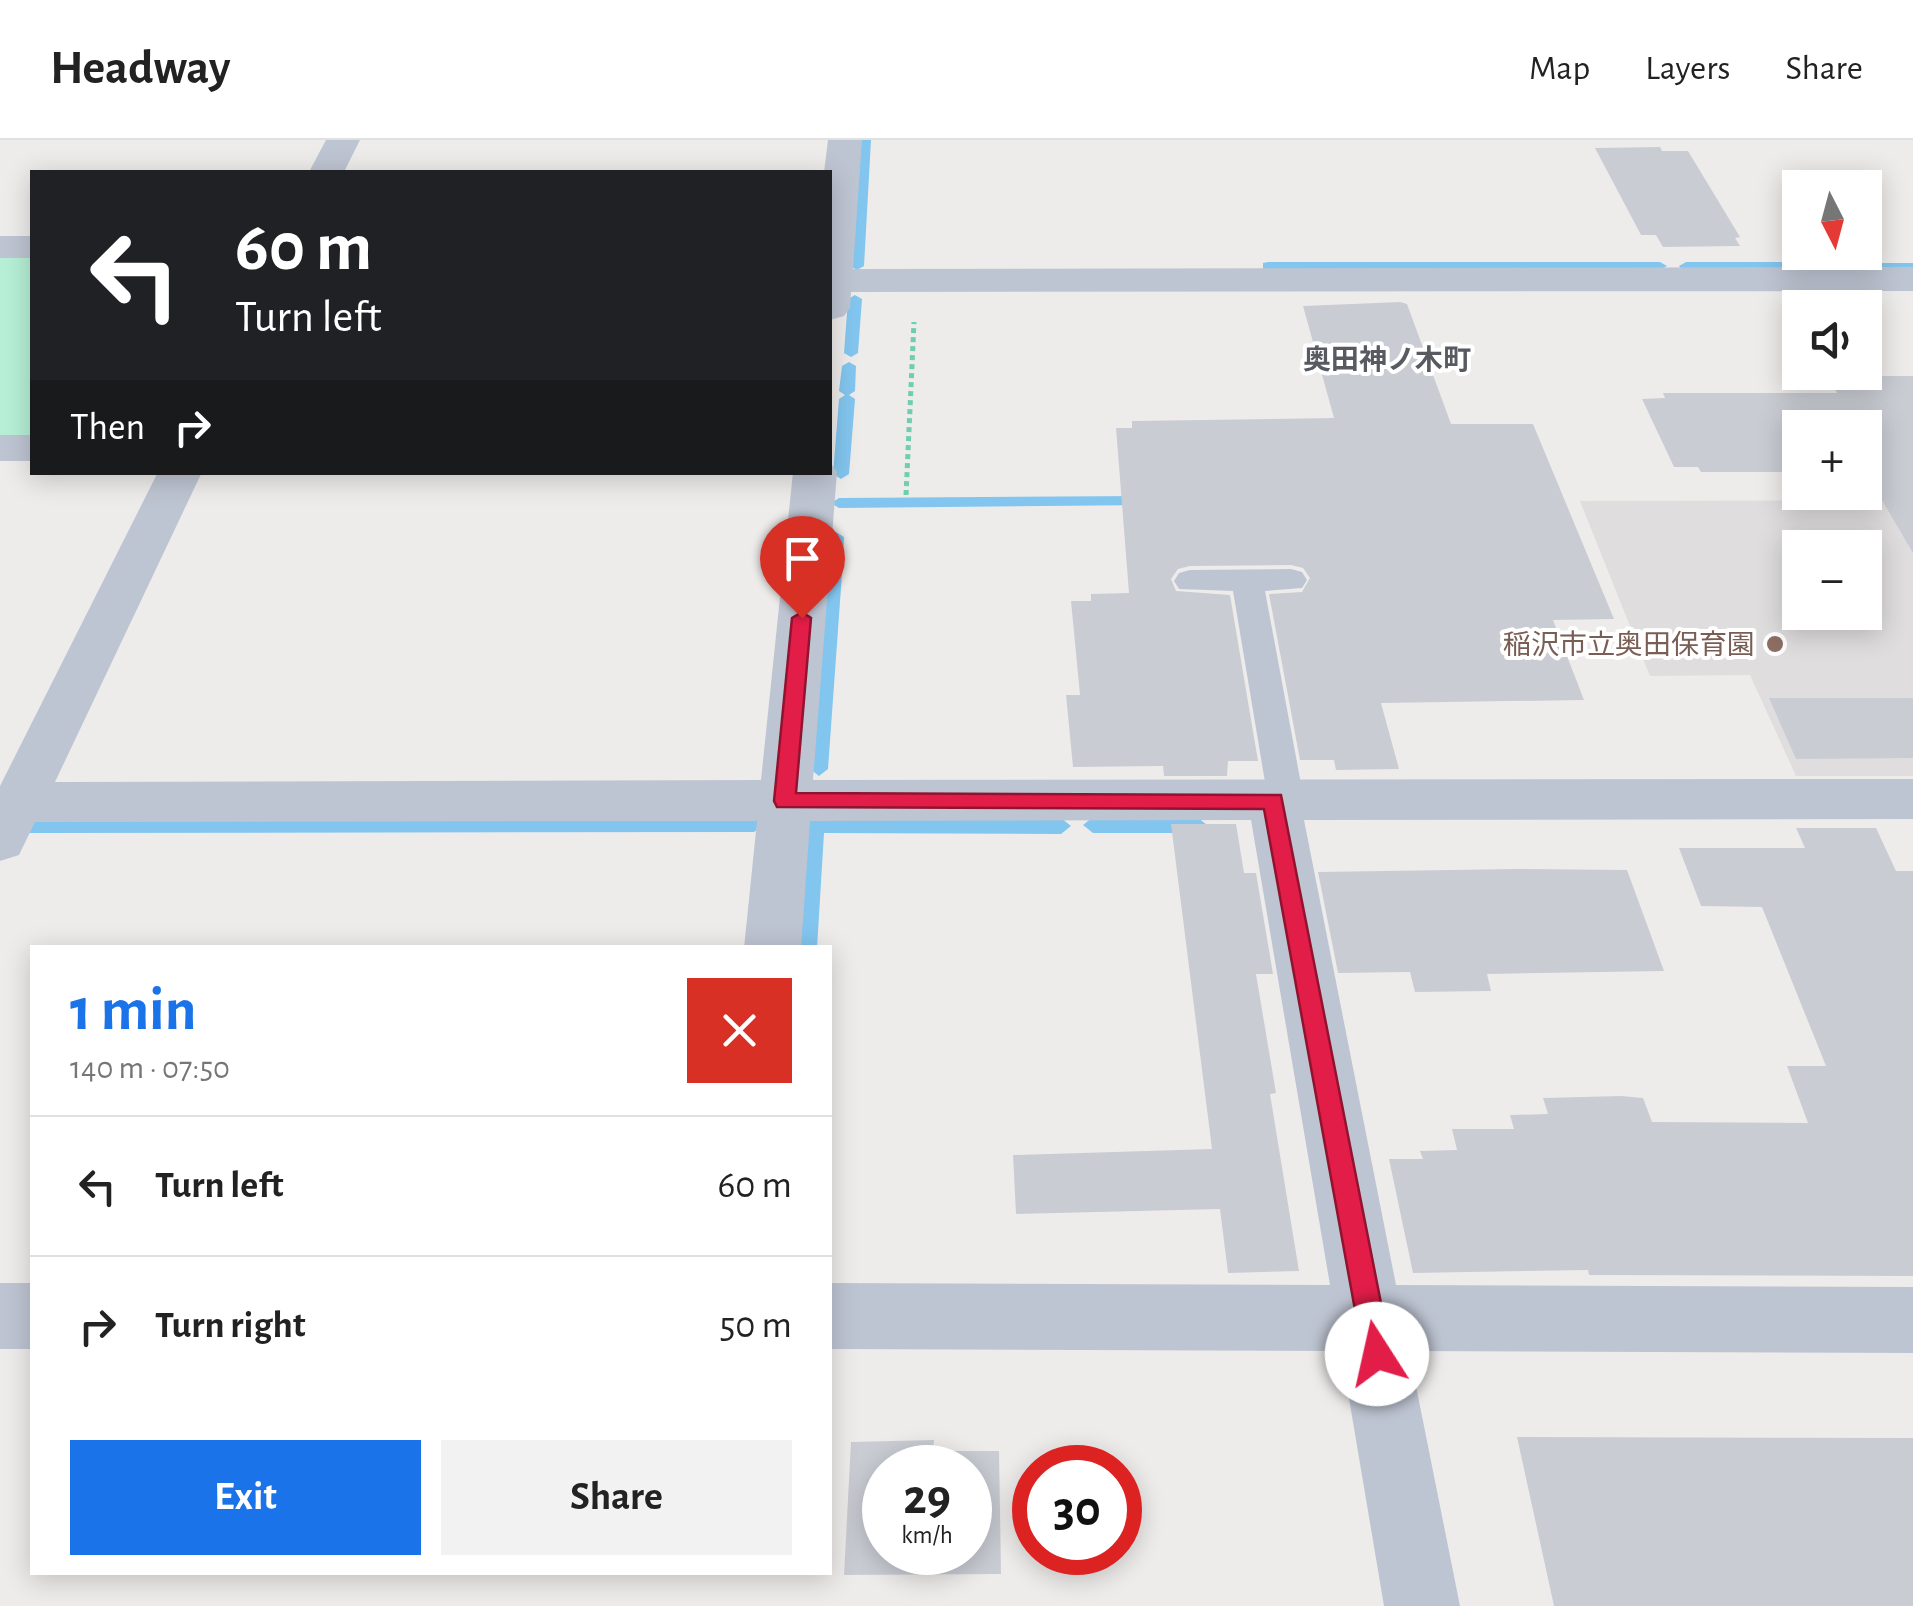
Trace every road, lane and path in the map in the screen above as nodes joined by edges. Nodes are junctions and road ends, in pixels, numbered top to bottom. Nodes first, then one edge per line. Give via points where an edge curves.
1 (343, 140) edge
2 (845, 140) edge
3 (328, 170) edge
4 (0, 247) edge
5 (30, 247) edge
6 (832, 279) edge
7 (1913, 279) edge
8 (916, 281) junction
9 (832, 290) edge
10 (0, 448) edge
11 (30, 448) edge
12 (178, 475) edge
13 (815, 475) edge
14 (906, 495) dead end
15 (1292, 580) dead end
16 (1190, 581) dead end
17 (1248, 581) junction
18 (1913, 800) edge
19 (12, 801) edge
20 (785, 801) junction
21 (1280, 801) junction
22 (772, 945) edge
23 (0, 1316) edge
24 (30, 1316) edge
25 (832, 1316) edge
26 (1370, 1318) junction
27 (1913, 1320) edge
28 (1422, 1606) edge

1 - 3 street
2 - 6 street
4 - 5 street
7 - 8 street
8 - 9 street
8 - 14 path
10 - 11 street
12 - 19 street
13 - 20 street
15 - 17 lane
16 - 17 lane
17 - 21 lane
18 - 21 street
19 - 20 street
20 - 21 street
20 - 22 street
21 - 26 street
23 - 24 street
25 - 26 street
26 - 27 street
26 - 28 street

